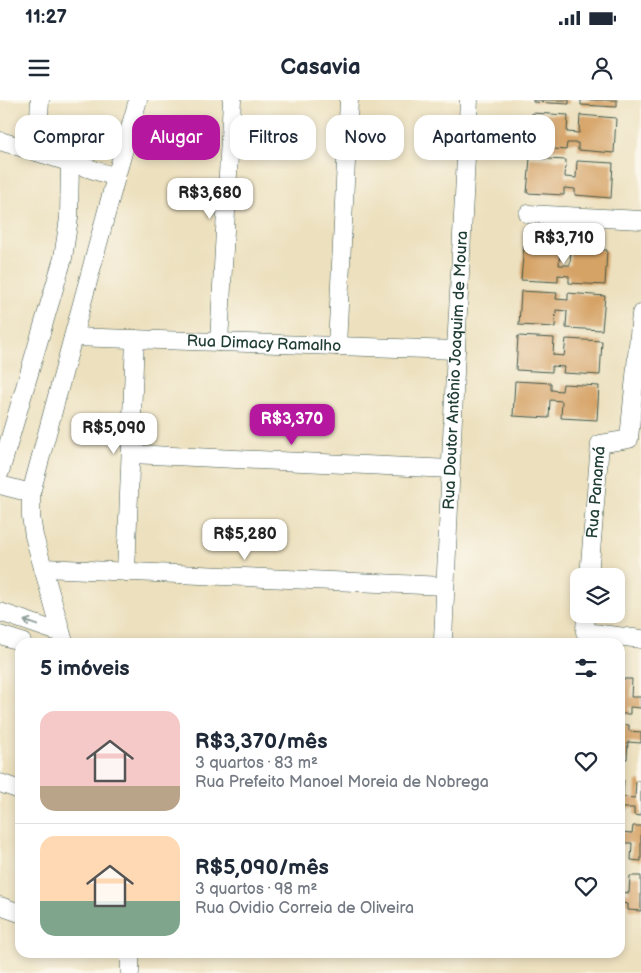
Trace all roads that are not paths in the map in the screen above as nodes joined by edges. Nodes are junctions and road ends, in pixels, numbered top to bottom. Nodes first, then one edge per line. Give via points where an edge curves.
1 (40, 100) edge
2 (138, 100) edge
3 (232, 100) edge
4 (349, 100) edge
5 (469, 100) edge
6 (39, 115) edge
7 (0, 141) edge
8 (15, 145) edge
9 (61, 160) edge
10 (70, 163) junction
11 (116, 177) junction
12 (528, 214) dead end
13 (641, 220) edge
14 (641, 314) edge
15 (73, 337) junction
16 (135, 340) junction
17 (219, 342) junction
18 (337, 346) junction
19 (456, 350) junction
20 (131, 454) junction
21 (451, 469) junction
22 (0, 472) edge
23 (0, 485) edge
24 (31, 493) junction
25 (43, 568) junction
26 (590, 568) edge
27 (126, 572) junction
28 (446, 586) junction
29 (0, 612) edge
30 (586, 623) edge
31 (0, 636) edge
32 (63, 638) edge
33 (443, 638) edge
34 (641, 639) edge
35 (15, 640) edge
36 (0, 783) edge
37 (15, 788) edge
38 (0, 906) edge
39 (15, 911) edge
40 (130, 958) edge
41 (130, 973) edge

1 - 6 street
2 - 11 street
3 - 17 street
4 - 18 street
5 - 19 street, Rua Doutor Antônio Joaquim de Moura
7 - 8 street
9 - 10 street
10 - 11 street
10 - 22 street via 69,218 63,258
11 - 15 street
12 - 13 street
14 - 26 street, Rua Panamá via 629,439 600,444
15 - 16 street, Rua Dimacy Ramalho
15 - 24 street
16 - 17 street, Rua Dimacy Ramalho
16 - 20 street
17 - 18 street, Rua Dimacy Ramalho
18 - 19 street, Rua Dimacy Ramalho
19 - 21 street, Rua Doutor Antônio Joaquim de Moura
20 - 21 street
20 - 27 street
21 - 28 street, Rua Doutor Antônio Joaquim de Moura
23 - 24 street
24 - 25 street via 34,536
25 - 27 street
25 - 32 street
27 - 28 street
28 - 33 street, Rua Doutor Antônio Joaquim de Moura
32 -> 29 street
30 - 34 street via 585,632
31 - 35 street
36 - 37 street
38 - 39 street
40 - 41 street

